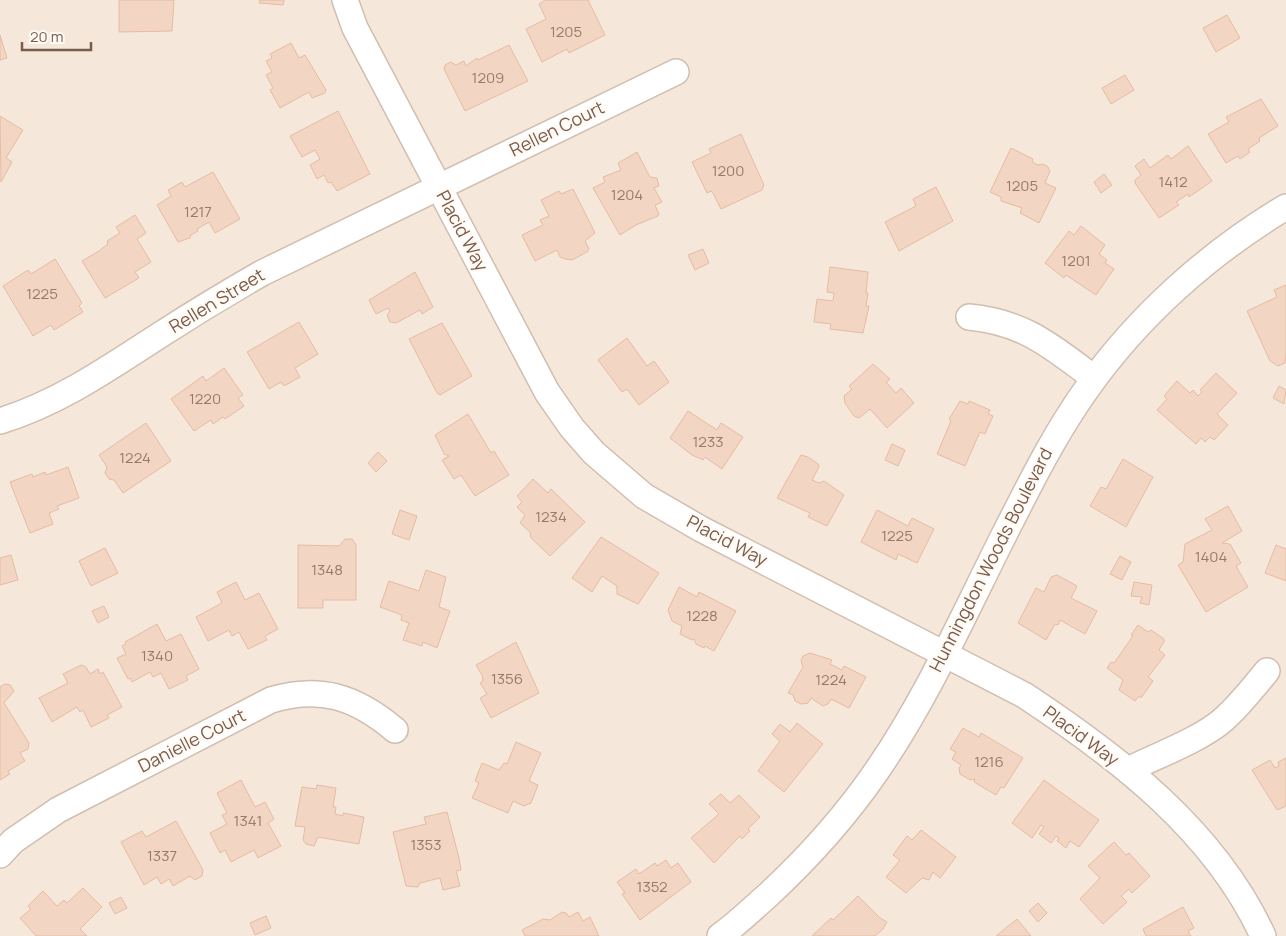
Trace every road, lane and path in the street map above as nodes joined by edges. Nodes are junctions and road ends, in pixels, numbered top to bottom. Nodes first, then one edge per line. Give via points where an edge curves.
1 (345, 0) edge
2 (676, 72) dead end
3 (439, 187) junction
4 (1286, 207) edge
5 (969, 317) dead end
6 (1094, 378) junction
7 (0, 421) edge
8 (944, 652) junction
9 (1267, 671) dead end
10 (395, 730) dead end
11 (1128, 770) junction
12 (0, 855) edge
13 (720, 936) edge
14 (1263, 936) edge

1 - 3 street, Placid Way via 355,28
2 - 3 street, Rellen Court
3 - 7 street, Rellen Street via 262,274 49,403
3 - 8 street, Placid Way via 547,392 594,453 644,496 701,529
4 - 6 street, Hunningdon Woods Boulevard via 1181,284
5 - 6 street via 991,319 1022,329
6 - 8 street, Hunningdon Woods Boulevard via 1051,444
8 - 11 street, Placid Way via 1024,695 1075,728
8 - 13 street, Hunningdon Woods Boulevard via 907,723 837,825 796,869
9 - 11 street via 1215,726
10 - 12 street, Danielle Court via 345,698 317,692 271,700 58,810 13,841
11 - 14 street, Placid Way via 1173,811 1219,862

